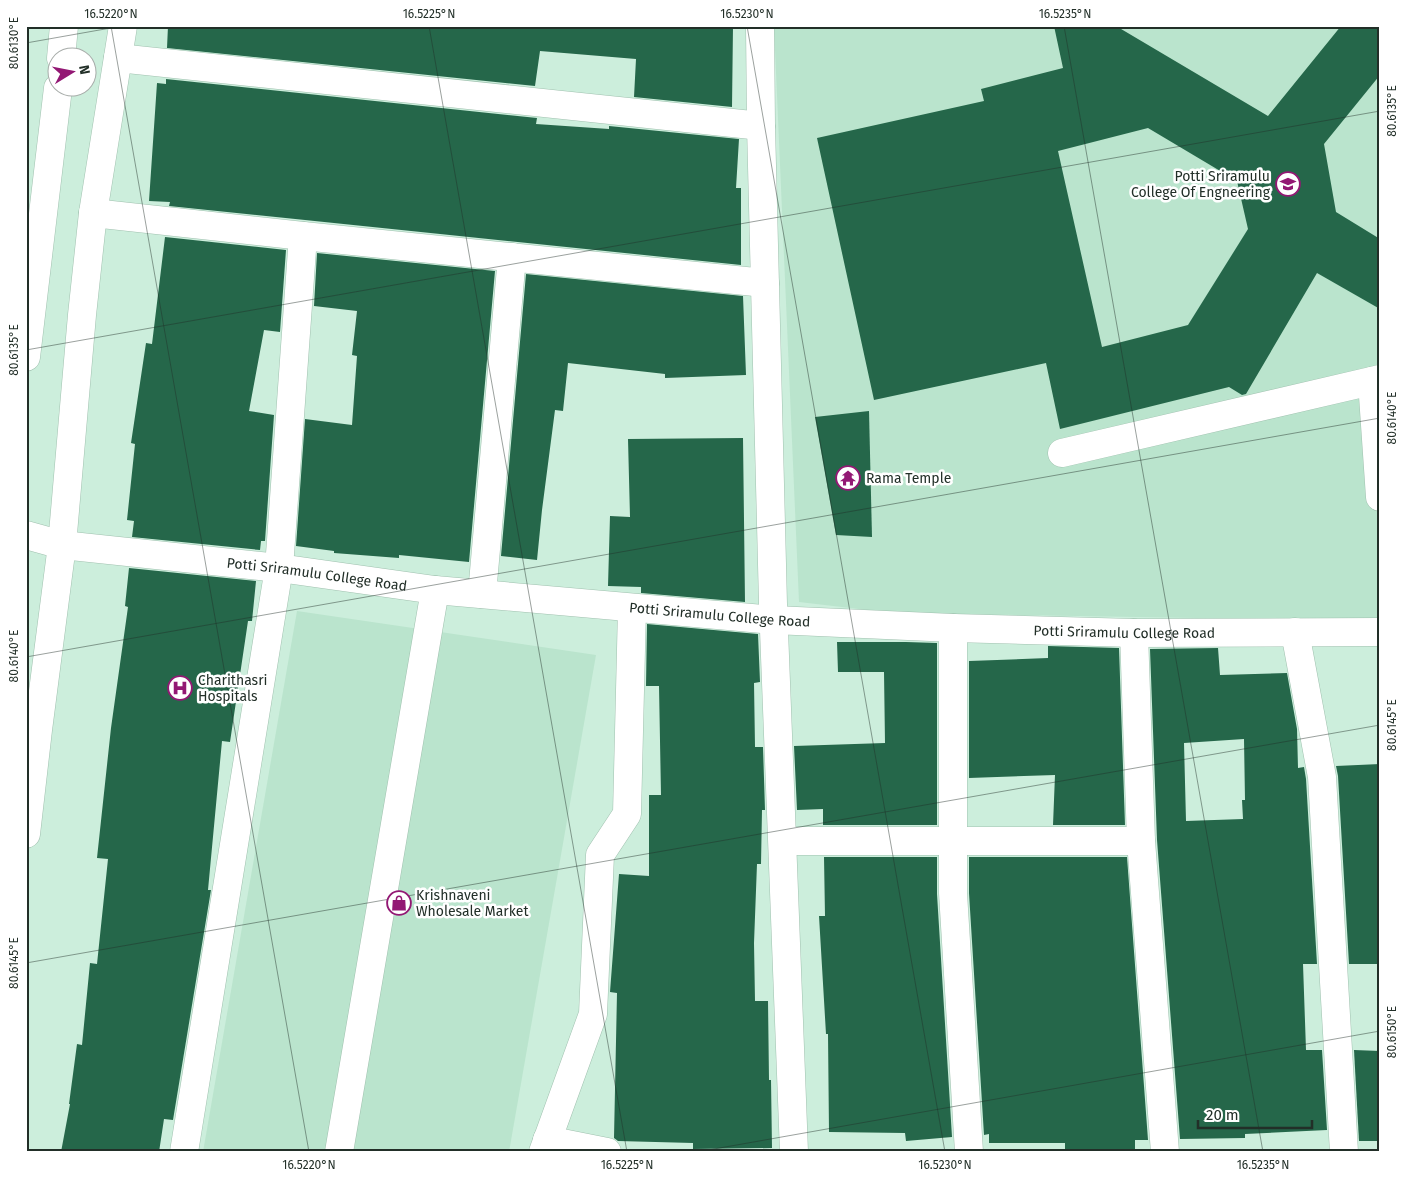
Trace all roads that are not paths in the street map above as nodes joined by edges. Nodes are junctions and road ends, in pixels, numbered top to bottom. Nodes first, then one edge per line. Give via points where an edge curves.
1 (64, 26) edge
2 (123, 26) edge
3 (760, 26) edge
4 (62, 48) edge
5 (118, 58) junction
6 (57, 98) edge
7 (761, 126) junction
8 (93, 213) junction
9 (303, 236) junction
10 (512, 257) junction
11 (765, 283) junction
12 (27, 343) edge
13 (1376, 380) edge
14 (1062, 453) dead end
15 (1380, 497) edge
16 (26, 536) edge
17 (62, 546) junction
18 (279, 568) junction
19 (435, 590) junction
20 (482, 594) junction
21 (632, 608) junction
22 (774, 620) junction
23 (952, 628) junction
24 (1295, 632) junction
25 (1380, 632) edge
26 (1134, 633) junction
27 (26, 834) edge
28 (783, 841) junction
29 (953, 841) junction
30 (1141, 841) junction
31 (545, 1146) edge
32 (184, 1152) edge
33 (339, 1152) edge
34 (608, 1152) edge
35 (794, 1152) edge
36 (969, 1152) edge
37 (1165, 1152) edge
38 (1344, 1152) edge

1 - 4 street
2 - 5 street
3 - 7 street
5 - 7 street
5 - 8 street
6 - 12 street
7 - 11 street
8 - 9 street
8 - 17 street
9 - 10 street
9 - 18 street
10 - 11 street
10 - 20 street
11 - 22 street
13 - 14 street
13 - 15 street
16 - 17 street, Potti Sriramulu College Road
17 - 18 street, Potti Sriramulu College Road
17 - 27 street
18 - 19 street, Potti Sriramulu College Road
18 - 32 street
19 - 20 street, Potti Sriramulu College Road
19 - 33 street
20 - 21 street, Potti Sriramulu College Road
21 - 22 street, Potti Sriramulu College Road
21 - 31 street via 627,814 600,855 592,1014
22 - 23 street, Potti Sriramulu College Road
22 - 28 street
23 - 26 street, Potti Sriramulu College Road
23 - 29 street
24 - 25 street, Potti Sriramulu College Road
24 - 26 street, Potti Sriramulu College Road
24 - 38 street via 1322,777
26 - 30 street
28 - 29 street
28 - 35 street
29 - 30 street
29 - 36 street via 953,893
30 - 37 street
31 - 34 street

